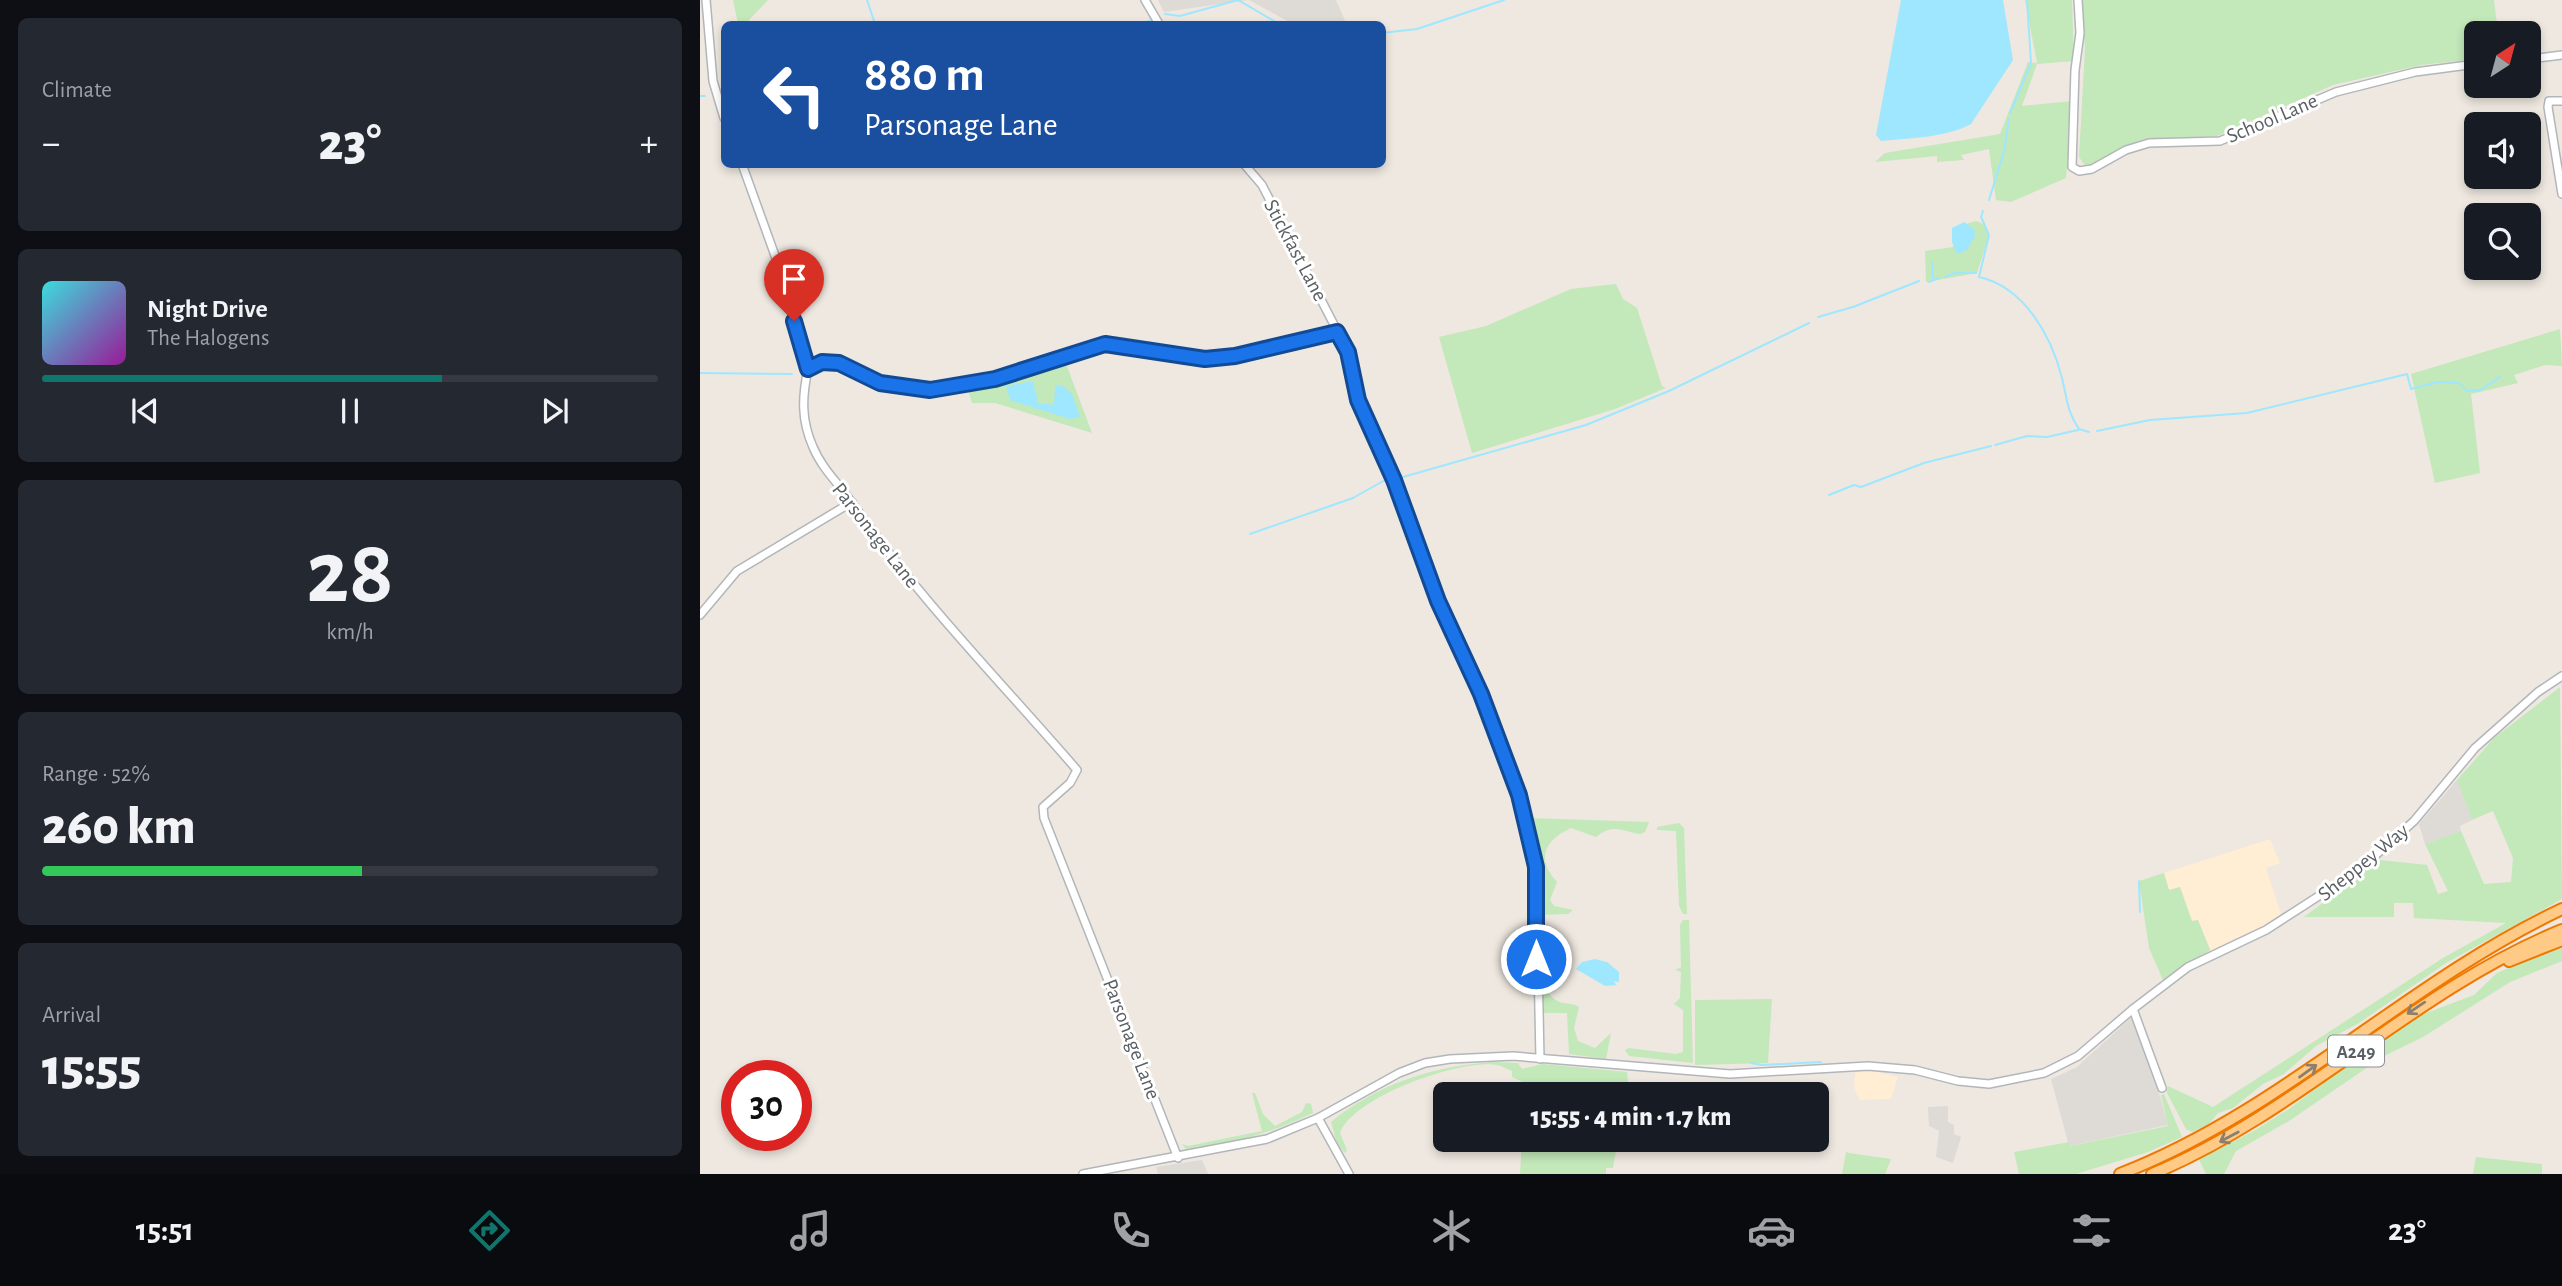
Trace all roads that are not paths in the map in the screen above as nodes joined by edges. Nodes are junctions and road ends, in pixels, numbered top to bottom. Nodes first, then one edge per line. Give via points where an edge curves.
1 (706, 0) edge
2 (1145, 0) edge
3 (2078, 0) edge
4 (1157, 21) edge
5 (2562, 55) edge
6 (2541, 58) edge
7 (2464, 66) edge
8 (2562, 101) edge
9 (721, 108) edge
10 (743, 168) edge
11 (1247, 168) edge
12 (2561, 182) edge
13 (2562, 194) edge
14 (1337, 332) junction
15 (808, 369) junction
16 (852, 502) junction
17 (700, 615) edge
18 (2562, 676) edge
19 (2562, 909) edge
20 (2562, 917) edge
21 (2562, 930) edge
22 (2562, 940) edge
23 (2434, 981) junction
24 (2443, 990) junction
25 (2133, 1009) junction
26 (1540, 1059) junction
27 (2162, 1088) dead end
28 (1318, 1118) junction
29 (1178, 1157) junction
30 (1083, 1174) edge
31 (1349, 1174) edge
32 (2120, 1174) edge
33 (2152, 1174) edge

1 - 9 street via 713,81
2 - 4 street
3 - 7 street, School Lane via 2072,167 2079,172 2126,150 2150,144 2220,141 2336,92 2415,72
5 - 6 street
8 - 12 street via 2549,101
10 - 15 street via 782,275
11 - 14 street, Stickfast Lane via 1262,185
12 - 13 street
14 - 15 street via 1205,359 1105,344 995,379 930,390 880,383 839,363 822,362
14 - 26 street, Stickfast Lane via 1348,352 1362,412 1481,694 1526,819 1536,867
15 - 16 street, Parsonage Lane via 803,392 805,426 825,468
16 - 17 street via 737,571
16 - 29 street, Parsonage Lane via 898,567 1077,770 1070,783 1043,807 1044,818
18 - 25 street, Sheppey Way via 2474,748 2414,821 2378,856 2289,917 2188,967
19 - 23 highway, A249
20 - 23 highway, A249
21 - 24 highway, A249
22 - 24 highway, A249
32 -> 23 highway, A249 via 2238,1118
24 -> 33 highway, A249 via 2246,1128
25 - 26 street, Sheppey Way via 2067,1063 2045,1073 1989,1084 1868,1066 1730,1074
25 - 27 street
26 - 28 street, Sheppey Way via 1482,1056 1425,1063
28 - 29 street, Sheppey Way via 1244,1146
28 - 31 street
29 - 30 street, Sheppey Way

